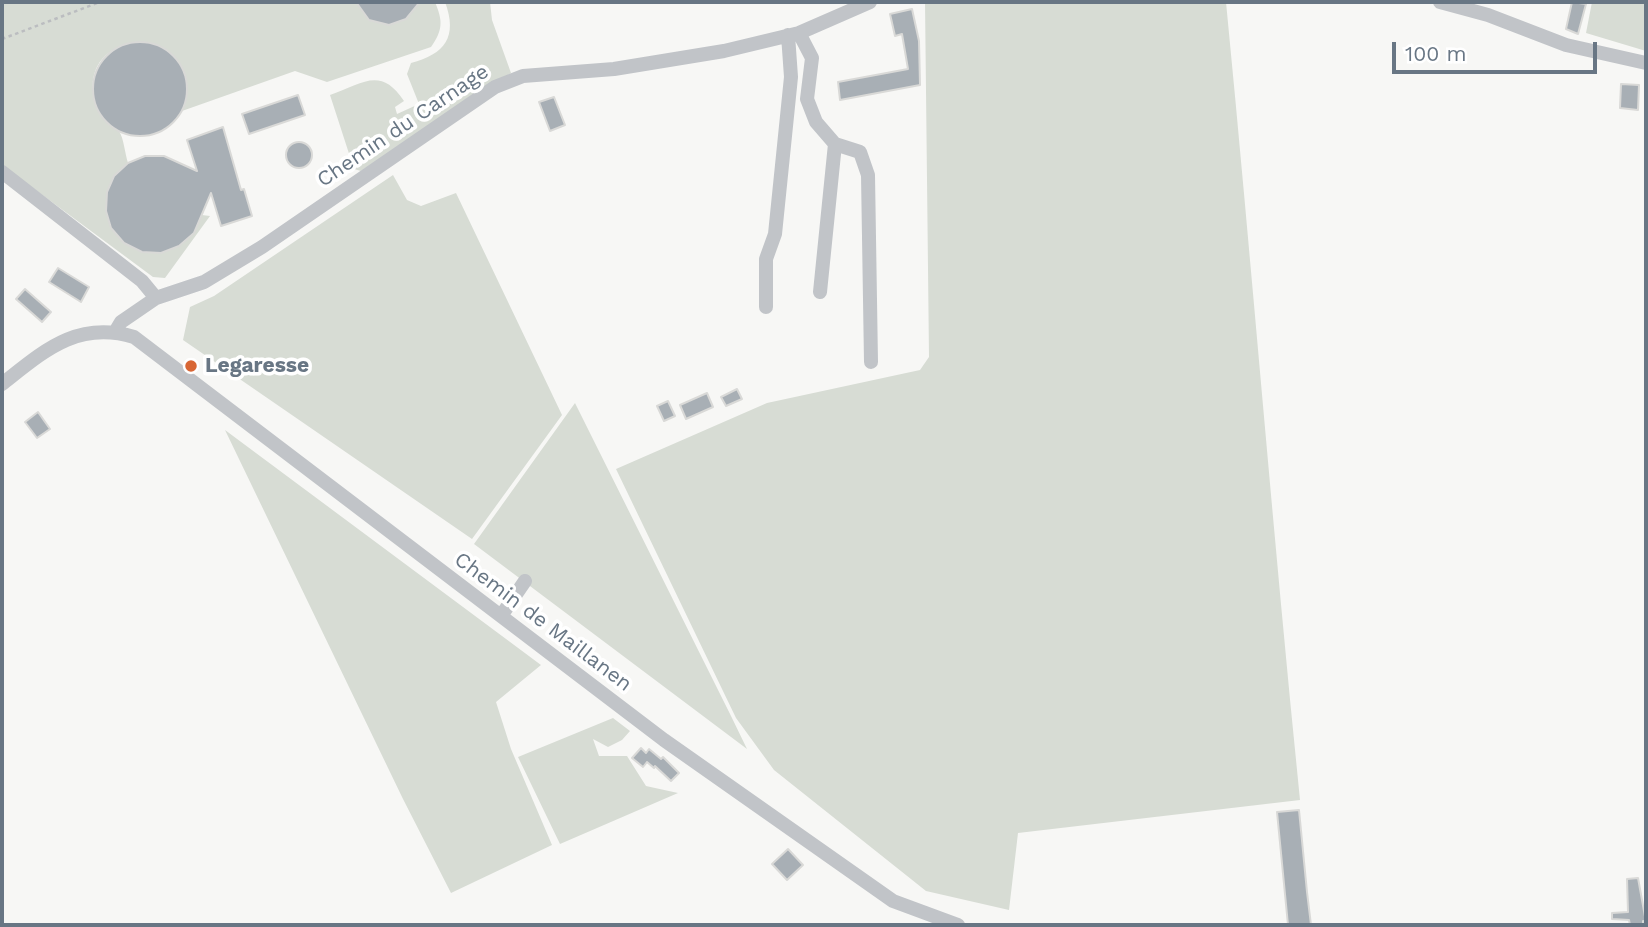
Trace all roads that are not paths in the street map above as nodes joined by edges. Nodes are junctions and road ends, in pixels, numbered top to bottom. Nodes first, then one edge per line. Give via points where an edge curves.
1 (870, 2) edge
2 (1440, 2) edge
3 (794, 34) junction
4 (1646, 63) edge
5 (835, 144) junction
6 (2, 172) edge
7 (820, 292) dead end
8 (156, 298) junction
9 (766, 307) dead end
10 (115, 332) junction
11 (871, 362) dead end
12 (2, 384) edge
13 (525, 581) dead end
14 (501, 616) junction
15 (958, 925) edge

1 - 3 street, Chemin du Carnage
2 - 4 street via 1566,45
3 - 5 street via 812,58 807,99 816,122
3 - 8 street, Chemin du Carnage via 614,69 523,76 495,87 227,268 204,282
3 - 9 street via 775,234 766,260
5 - 7 street
5 - 11 street via 860,152 868,176
6 - 8 street via 142,281
8 - 10 street, Chemin du Carnage via 121,322
10 - 12 street via 78,334
10 - 14 street, Chemin de Maillanen via 134,337 163,358
13 - 14 street
14 - 15 street, Chemin de Maillanen via 664,740 893,901

